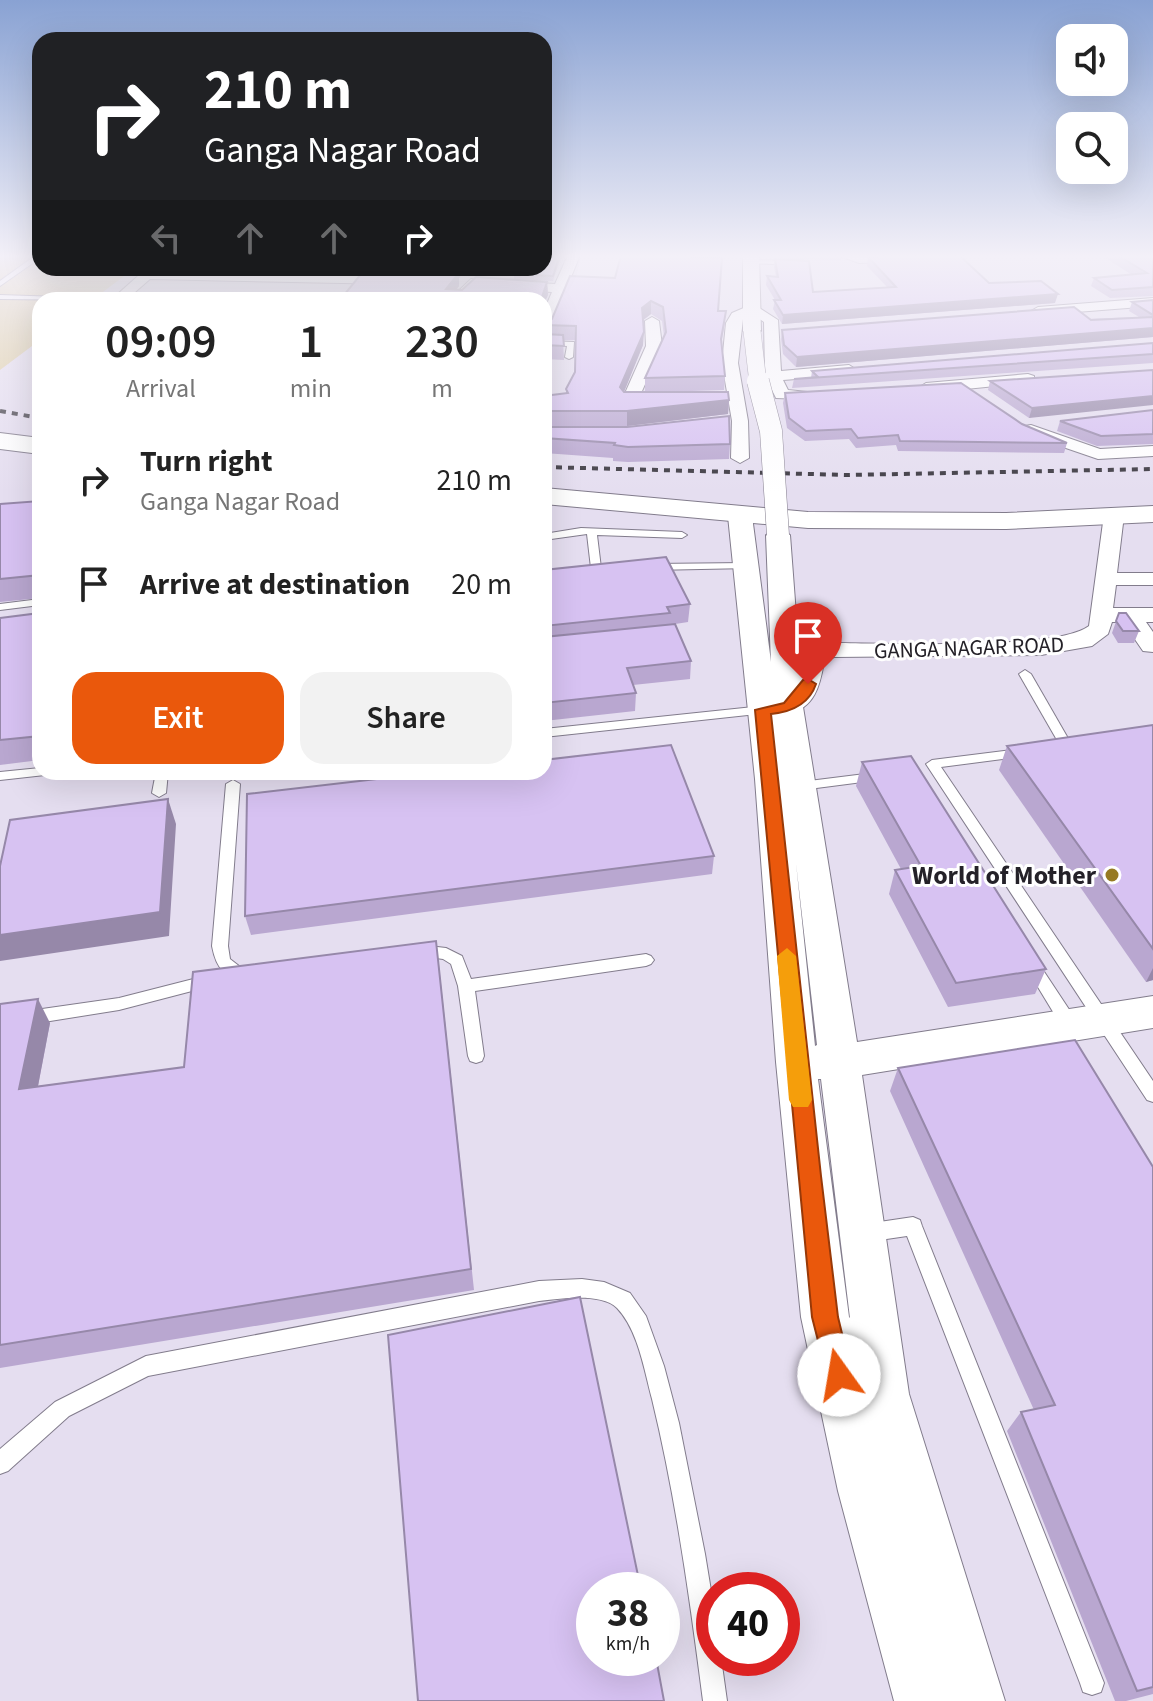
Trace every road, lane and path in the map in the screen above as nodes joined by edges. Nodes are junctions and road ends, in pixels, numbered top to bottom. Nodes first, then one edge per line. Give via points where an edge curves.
1 (653, 334) edge
2 (732, 334) edge
3 (768, 334) edge
4 (770, 334) edge
5 (552, 343) edge
6 (569, 357) dead end
7 (977, 361) edge
8 (867, 369) edge
9 (773, 376) junction
10 (1042, 378) edge
11 (1000, 381) junction
12 (964, 385) junction
13 (906, 390) edge
14 (764, 396) junction
15 (833, 396) edge
16 (729, 397) junction
17 (645, 400) edge
18 (987, 401) edge
19 (1067, 421) edge
20 (1092, 431) edge
21 (1046, 437) junction
22 (0, 441) edge
23 (32, 445) edge
24 (1153, 451) edge
25 (740, 458) dead end
26 (552, 497) edge
27 (1153, 514) edge
28 (1114, 515) junction
29 (740, 516) junction
30 (592, 531) junction
31 (552, 535) edge
32 (682, 535) dead end
33 (746, 566) junction
34 (612, 567) edge
35 (644, 567) edge
36 (596, 568) junction
37 (583, 569) edge
38 (1106, 579) junction
39 (1153, 579) edge
40 (1153, 602) edge
41 (32, 603) edge
42 (0, 607) edge
43 (1102, 610) junction
44 (1142, 615) edge
45 (1151, 646) edge
46 (1025, 674) dead end
47 (775, 709) junction
48 (552, 732) edge
49 (32, 773) edge
50 (895, 774) edge
51 (0, 776) edge
52 (161, 780) edge
53 (233, 784) dead end
54 (801, 786) junction
55 (159, 793) dead end
56 (1021, 947) edge
57 (398, 953) edge
58 (646, 960) dead end
59 (236, 972) junction
60 (258, 972) edge
61 (466, 986) junction
62 (1153, 1012) edge
63 (0, 1022) edge
64 (1087, 1022) junction
65 (476, 1056) dead end
66 (818, 1062) junction
67 (1153, 1095) edge
68 (861, 1233) junction
69 (0, 1463) edge
70 (1092, 1683) dead end
71 (715, 1701) edge
72 (924, 1701) edge
73 (975, 1701) edge

1 - 17 street via 654,346 630,400
2 - 16 street
3 - 14 street, bridge via 754,366
4 - 9 street
5 - 6 lane via 571,344
7 - 11 street
8 - 9 street
9 - 15 street via 782,395
10 - 11 street
11 - 12 street
12 - 13 street
12 - 18 street
14 - 16 street
14 - 47 street, bridge via 778,535
16 - 25 street
19 - 21 street via 1022,425
20 - 21 street
21 - 24 street via 1098,454
22 - 23 main road
26 - 29 main road
27 - 28 main road
28 - 29 main road via 931,522
28 - 38 street
29 - 33 street
30 - 31 lane
30 - 32 lane
30 - 36 lane
33 - 35 lane
33 - 47 street
34 - 36 lane
36 - 37 lane
38 - 39 street
38 - 43 street
40 - 43 street
41 - 42 lane
43 - 44 street
43 - 47 street, GANGA NAGAR ROAD via 1100,629 1069,646 817,654 811,660 806,691
44 - 45 street
46 - 64 lane via 1074,746 932,764
47 - 48 lane
47 - 54 street
47 - 66 street
49 - 51 lane
50 - 54 lane
52 - 55 lane
53 - 59 lane via 220,946 223,962
54 - 66 street
56 - 64 lane
57 - 61 lane via 446,954 457,960
58 - 61 lane
59 - 60 lane
59 - 63 lane via 170,994
61 - 65 lane
62 - 64 street
64 - 66 street
64 - 67 lane
66 - 68 street
66 - 72 street via 825,1317 865,1491
68 - 70 lane via 913,1226
68 - 73 street via 884,1394
69 - 71 lane via 62,1409 146,1366 539,1291 594,1289 623,1300 642,1325 662,1391

